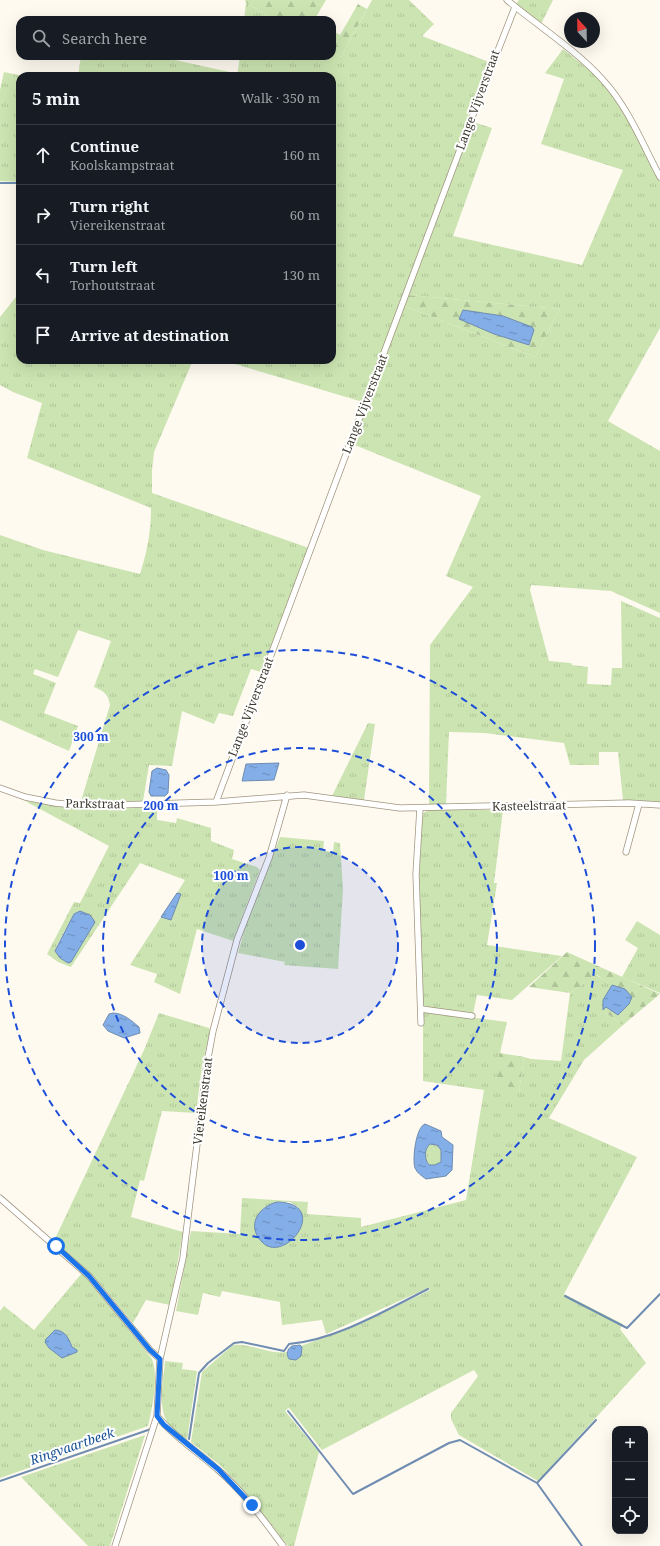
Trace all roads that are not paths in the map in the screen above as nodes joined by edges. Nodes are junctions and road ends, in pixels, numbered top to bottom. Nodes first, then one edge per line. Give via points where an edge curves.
1 (506, 0) edge
2 (515, 7) junction
3 (660, 177) edge
4 (0, 788) edge
5 (287, 795) junction
6 (216, 802) junction
7 (639, 804) junction
8 (660, 805) edge
9 (420, 808) junction
10 (626, 852) dead end
11 (422, 1009) junction
12 (472, 1016) dead end
13 (421, 1023) dead end
14 (0, 1198) edge
15 (160, 1359) junction
16 (157, 1416) junction
17 (115, 1546) edge
18 (283, 1546) edge

1 - 2 street
2 - 3 street via 604,80 618,99
2 - 6 street, Lange Vijverstraat via 484,83
4 - 6 street, Parkstraat via 48,802 84,806
5 - 6 street, Parkstraat
5 - 9 street, Kasteelstraat
5 - 15 street, Viereikenstraat via 269,858 237,940 213,1031 183,1258
7 - 8 street, Kasteelstraat
7 - 9 street, Kasteelstraat
7 - 10 street
9 - 11 street via 416,881
11 - 12 street
11 - 13 street
14 - 15 street via 89,1276
15 - 16 street, Viereikenstraat
16 - 17 street, Viereikenstraat
16 - 18 street via 164,1425 237,1488

